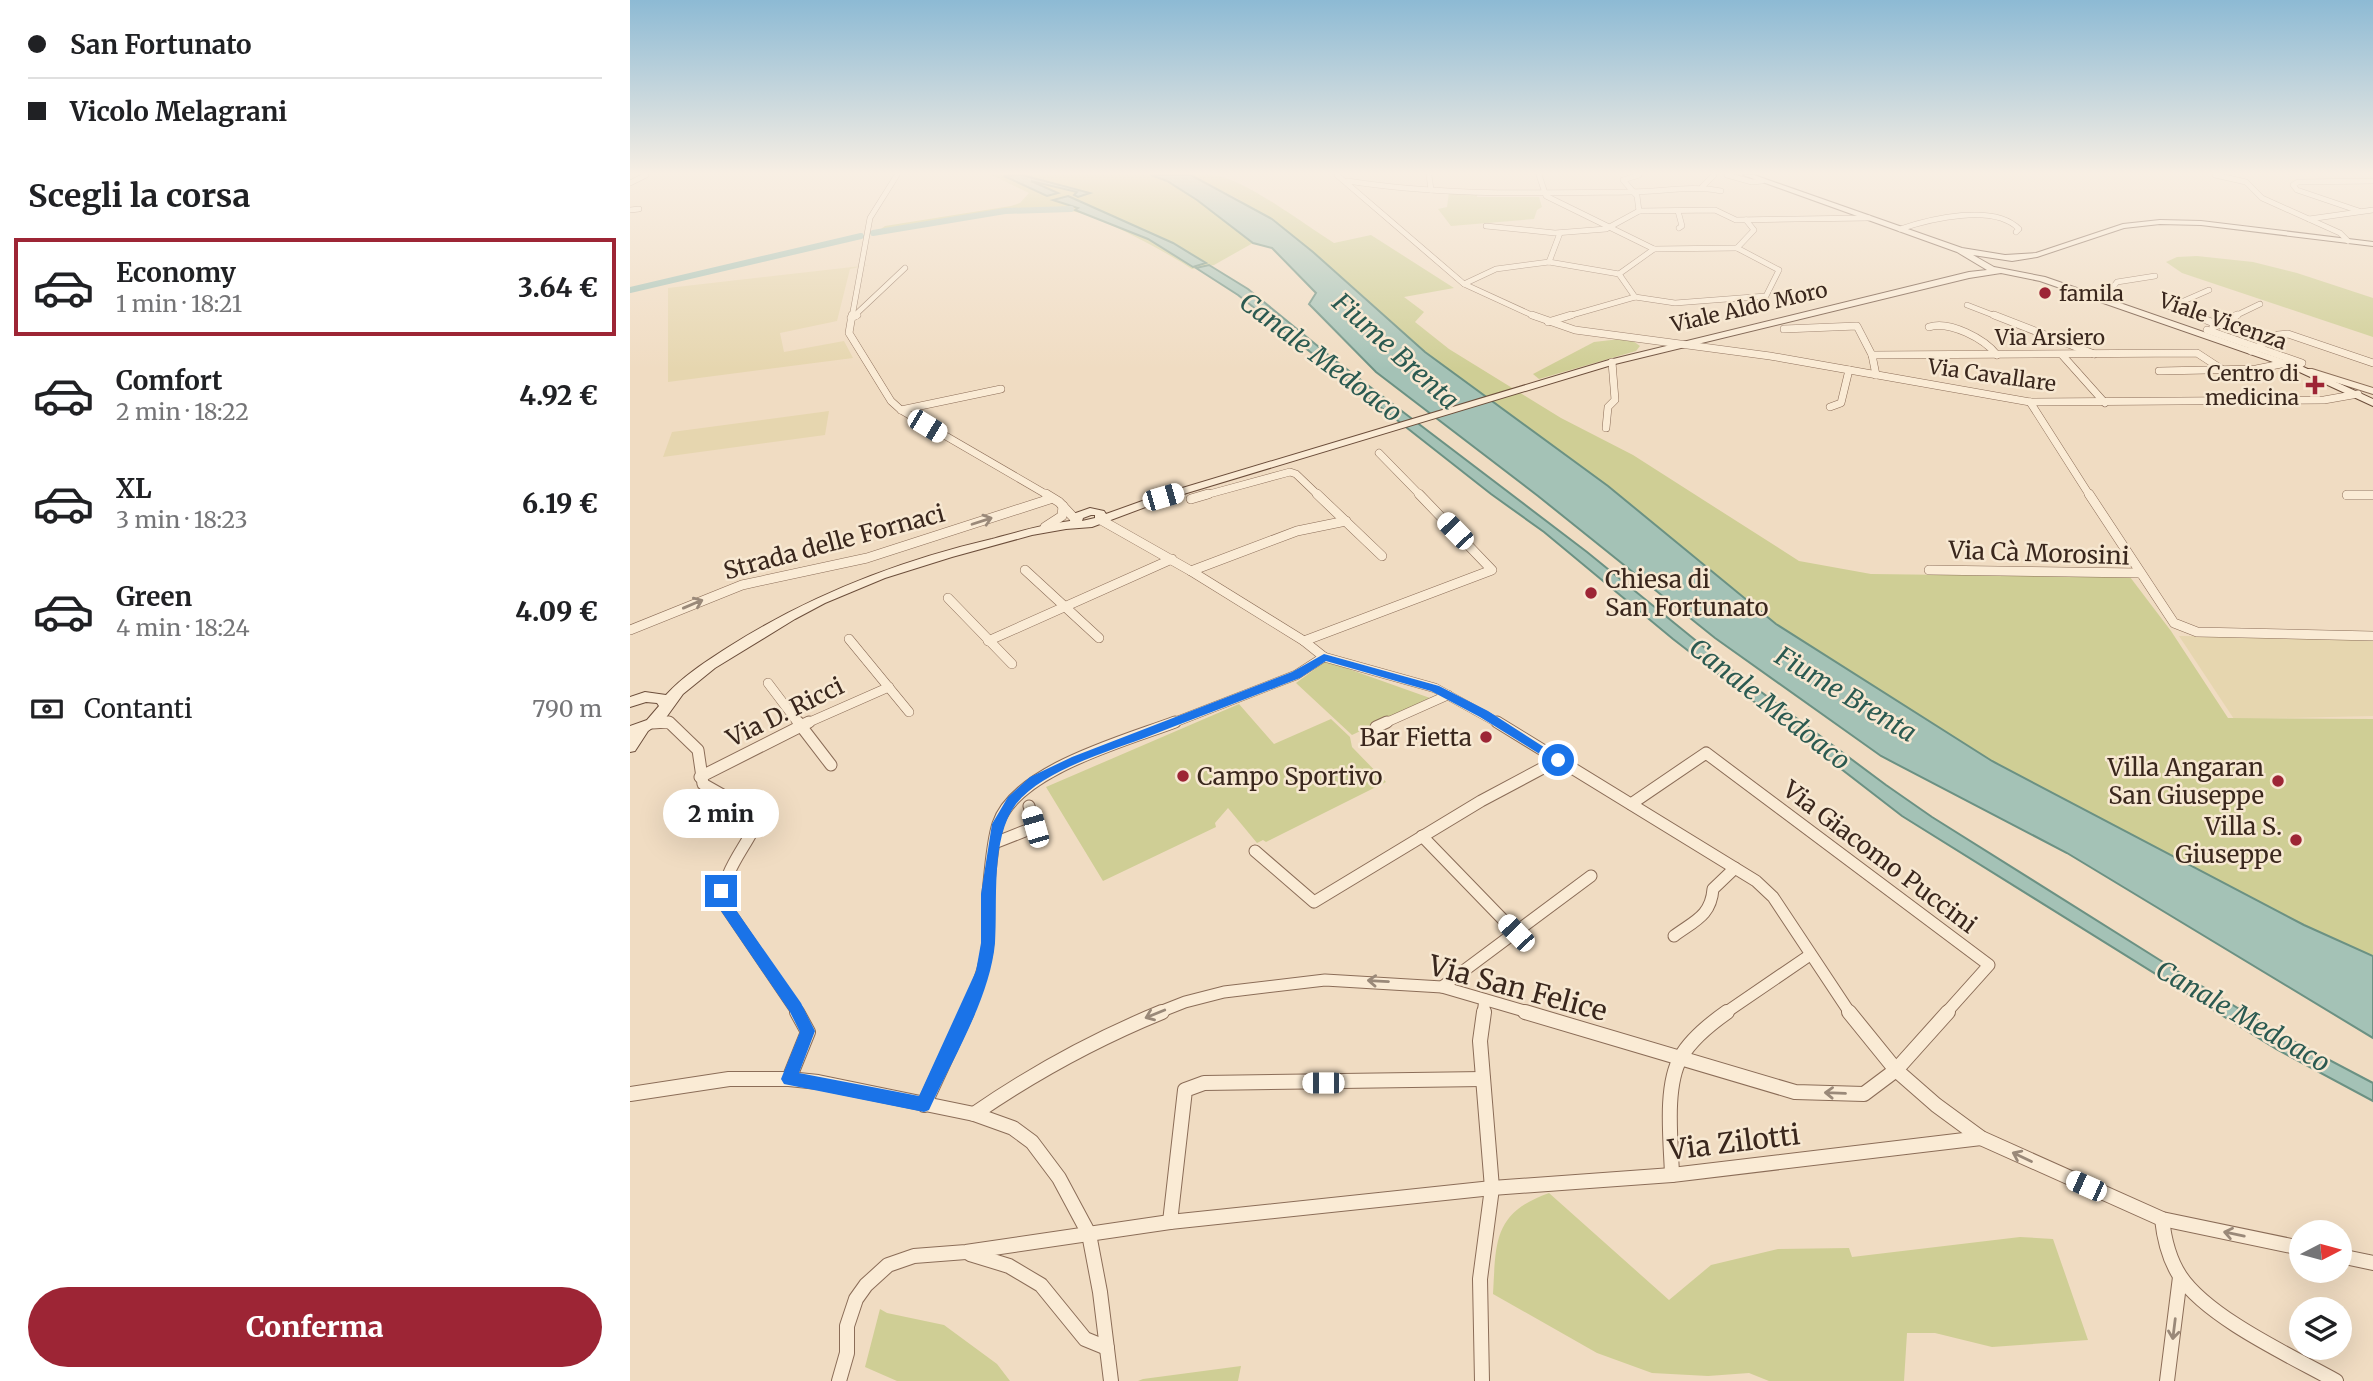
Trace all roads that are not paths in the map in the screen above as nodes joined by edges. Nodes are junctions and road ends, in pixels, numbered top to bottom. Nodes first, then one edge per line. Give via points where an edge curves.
1 (866, 239) edge
2 (1413, 239) edge
3 (1557, 239) edge
4 (1636, 239) edge
5 (1745, 239) edge
6 (1930, 239) edge
7 (2082, 239) edge
8 (2335, 239) edge
9 (2348, 241) joint
10 (2373, 244) edge
11 (1737, 248) junction
12 (1654, 249) junction
13 (1960, 250) junction
14 (2037, 254) junction
15 (1999, 257) junction
16 (1549, 261) junction
17 (1983, 264) junction
18 (2022, 265) junction
19 (905, 268) dead end
20 (2004, 272) junction
21 (1619, 274) junction
22 (1978, 274) junction
23 (2155, 276) dead end
24 (2042, 279) junction
25 (1464, 284) junction
26 (2209, 290) dead end
27 (1635, 297) junction
28 (2104, 300) junction
29 (2260, 304) dead end
30 (1967, 305) dead end
31 (851, 318) junction
32 (1547, 322) junction
33 (2219, 325) junction
34 (1929, 327) dead end
35 (1784, 329) dead end
36 (2204, 332) junction
37 (1630, 337) junction
38 (1703, 339) junction
39 (1684, 343) junction
40 (1720, 349) junction
41 (2255, 349) junction
42 (1654, 351) junction
43 (1872, 355) junction
44 (1997, 355) junction
45 (2094, 355) junction
46 (2063, 356) junction
47 (1612, 362) junction
48 (2286, 363) junction
49 (2373, 363) edge
50 (2296, 367) junction
51 (1849, 370) junction
52 (2223, 370) junction
53 (2159, 371) dead end
54 (2309, 372) junction
55 (1875, 375) junction
56 (1000, 389) dead end
57 (2354, 393) junction
58 (2373, 393) edge
59 (2030, 402) junction
60 (2105, 403) junction
61 (2373, 403) edge
62 (1830, 407) dead end
63 (901, 410) junction
64 (1605, 428) dead end
65 (1379, 453) dead end
66 (2347, 495) dead end
67 (2373, 495) edge
68 (1163, 497) junction
69 (1050, 499) junction
70 (1191, 499) dead end
71 (1125, 510) junction
72 (1081, 516) junction
73 (1346, 521) junction
74 (1115, 528) junction
75 (1022, 535) junction
76 (1382, 556) dead end
77 (1172, 559) junction
78 (1025, 570) dead end
79 (1929, 570) dead end
80 (1191, 571) junction
81 (2139, 573) junction
82 (948, 598) dead end
83 (1064, 606) junction
84 (630, 630) edge
85 (2373, 636) edge
86 (1099, 638) dead end
87 (849, 639) dead end
88 (988, 641) junction
89 (1304, 641) junction
90 (1324, 657) junction
91 (1012, 664) dead end
92 (701, 672) junction
93 (768, 683) dead end
94 (889, 687) junction
95 (1448, 695) junction
96 (636, 699) edge
97 (666, 707) junction
98 (909, 712) dead end
99 (800, 726) junction
100 (642, 727) edge
101 (676, 727) junction
102 (1376, 727) dead end
103 (630, 747) edge
104 (1558, 760) junction
105 (831, 765) dead end
106 (700, 777) junction
107 (1631, 804) junction
108 (1029, 806) dead end
109 (1422, 836) junction
110 (996, 842) junction
111 (1255, 851) dead end
112 (1735, 869) junction
113 (1591, 876) dead end
114 (1516, 933) junction
115 (1674, 936) dead end
116 (1810, 955) junction
117 (1442, 987) junction
118 (1485, 1000) junction
119 (1679, 1059) junction
120 (1896, 1070) junction
121 (789, 1079) junction
122 (1483, 1079) junction
123 (630, 1094) edge
124 (924, 1105) junction
125 (974, 1114) junction
126 (1981, 1138) junction
127 (1672, 1175) junction
128 (1492, 1188) junction
129 (2162, 1219) junction
130 (1170, 1222) junction
131 (1089, 1234) junction
132 (2289, 1245) edge
133 (967, 1252) junction
134 (2352, 1259) edge
135 (2373, 1263) edge
136 (2180, 1277) junction
137 (1107, 1348) junction
138 (839, 1381) edge
139 (1111, 1381) edge
140 (1482, 1381) edge
141 (2168, 1381) edge
142 (2336, 1381) edge

1 - 31 street
2 - 25 street, Via Cavallare
3 - 16 street
4 - 12 street
5 - 11 street
6 - 13 main road, Viale Vicenza
7 - 14 main road
8 - 9 main road
9 - 10 main road
11 - 12 street
11 - 27 street via 1779,270 1766,296 1675,303
12 - 21 street
13 - 15 main road, Viale Vicenza
13 - 17 main road, Viale Vicenza
14 - 15 main road
14 - 18 main road
15 - 17 main road
15 - 18 main road, Viale Vicenza
16 - 21 street
16 - 25 street via 1496,269
17 - 20 main road, Viale Vicenza
17 - 22 main road
18 - 20 main road
18 - 24 main road, Viale Vicenza
19 - 31 street
20 - 22 main road, Viale Aldo Moro
20 - 24 main road, Viale Vicenza
21 - 27 street
22 - 38 main road, Viale Aldo Moro
23 - 28 street via 2117,282
24 - 28 main road, Viale Vicenza
25 - 32 street, Via Cavallare
26 - 33 street via 2170,307
27 - 32 street
28 - 36 main road, Viale Vicenza
29 - 33 street
30 - 45 street
31 - 63 street via 849,333
32 - 37 street, Via Cavallare
33 - 36 street
34 - 44 street via 1937,324 1986,342
35 - 43 street via 1857,326
36 - 41 main road, Viale Vicenza
37 - 39 street, Via Cavallare
37 - 42 street
38 - 39 main road, Viale Aldo Moro
38 - 40 street, Via Cavallare
39 - 40 street, Via Cavallare
39 - 42 main road, Viale Aldo Moro
40 - 51 street, Via Cavallare
41 - 48 main road, Viale Vicenza
41 - 49 street via 2288,334
41 - 50 street via 2302,363
42 - 47 main road, Viale Aldo Moro
43 - 44 street, Via Arsiero
43 - 55 street
44 - 46 street, Via Arsiero
45 - 46 street, Via Arsiero
45 - 52 street, Via Arsiero via 2197,353
46 - 60 street, Via Cavallare
47 - 64 street via 1615,400 1608,407
47 - 68 main road, Viale Aldo Moro
48 - 50 main road, Viale Vicenza
48 - 52 street
50 - 54 main road, Viale Vicenza
51 - 55 street, Via Cavallare
51 - 62 street via 1841,403
52 - 53 street
54 - 57 main road, Viale Vicenza
54 - 58 street
55 - 59 street, Via Cavallare
56 - 63 street
57 - 58 street
57 - 60 street, Via Cavallare via 2324,400
57 - 61 main road, Viale Vicenza
59 - 60 street, Via Cavallare
59 - 81 street
63 - 69 street
65 - 89 street via 1492,570
66 - 67 street
68 - 71 main road
68 - 72 main road
69 - 72 street
84 -> 69 street, Strada delle Fornaci via 741,584 867,558
70 - 73 street via 1290,472
71 - 72 main road
71 - 74 street
72 - 74 street
72 - 75 main road
72 - 75 main road
73 - 76 street
73 - 80 street via 1297,531
74 - 77 street
75 - 92 main road via 911,563 833,592
77 - 80 street
77 - 83 street
78 - 83 street
79 - 81 street, Via Cà Morosini
80 - 89 street
81 - 85 street, Via Cà Morosini via 2174,623 2197,632
82 - 88 street
83 - 86 street
83 - 88 street
87 - 94 street
88 - 91 street
89 - 90 street
90 - 95 street
90 - 110 street via 1296,675 1034,780 1012,800 998,824
92 - 96 main road
92 - 97 main road
93 - 99 street
94 - 98 street
94 - 99 street, Via D. Ricci
95 - 102 street
95 - 104 street
96 - 97 main road via 658,698
97 - 100 main road
97 - 101 street
99 - 105 street
99 - 106 street, Via D. Ricci
100 - 101 street via 670,722
100 - 103 main road
101 - 106 street via 698,750
104 - 107 street
104 - 109 street
106 - 121 street via 703,784 749,810 754,828 746,848 724,877 721,891 724,905 808,1031
107 - 112 street
107 - 120 street, Via Giacomo Puccini via 1706,753 1989,965
108 - 110 street via 1035,827
109 - 111 street via 1314,902
109 - 114 street
110 - 124 street via 983,971
112 - 115 street via 1713,889 1708,911
112 - 116 street via 1773,897
113 - 114 street
114 - 117 street
116 - 119 street via 1701,1032
116 - 120 street via 1857,1024
117 - 118 street, Via San Felice
117 -> 125 street, Via San Felice via 1325,980 1271,984 1185,1002 1125,1027
118 - 119 street, Via San Felice
118 - 122 street via 1480,1041
120 -> 119 street, Via San Felice via 1864,1094 1795,1091
119 - 127 street via 1670,1102
120 - 126 street
121 - 123 street via 729,1079
121 - 124 street
122 - 128 street
122 - 130 street via 1223,1082 1185,1090
124 - 125 street
125 - 131 street via 1013,1128 1032,1142 1059,1178
126 - 127 street, Via Zilotti
129 -> 126 street
127 - 128 street, Via Zilotti
128 - 130 street, Via Zilotti
128 - 140 street via 1480,1279
132 -> 129 street
129 - 136 street
130 - 131 street, Via Zilotti
131 - 133 street, Via Zilotti
131 - 137 street
133 - 137 street via 1009,1266 1041,1285 1085,1339
133 - 138 street, Via Zilotti via 914,1256 888,1265 866,1284 846,1326 848,1353
134 - 135 street
136 -> 141 street
136 - 142 street via 2213,1308
137 - 139 street

